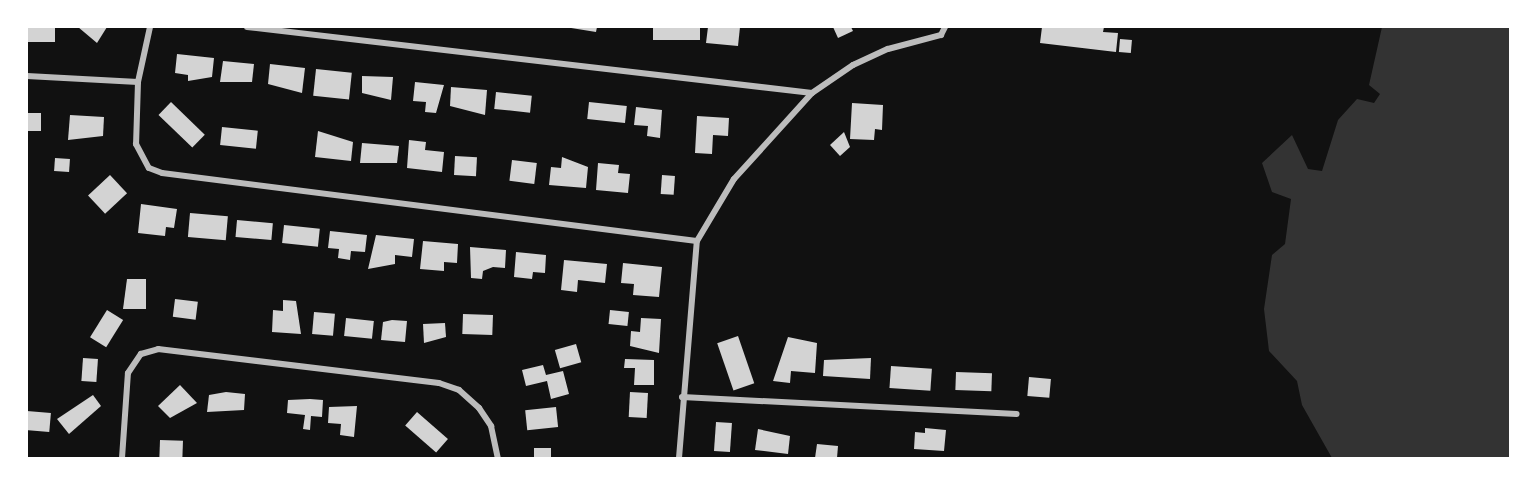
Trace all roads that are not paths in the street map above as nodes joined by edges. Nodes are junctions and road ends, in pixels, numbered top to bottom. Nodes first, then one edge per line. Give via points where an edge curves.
1 (150, 27) edge
2 (247, 27) edge
3 (945, 27) edge
4 (27, 76) edge
5 (138, 82) junction
6 (812, 93) junction
7 (697, 241) junction
8 (682, 397) junction
9 (1017, 414) dead end
10 (122, 458) edge
11 (498, 458) edge
12 (679, 458) edge

1 - 5 street
2 - 6 street
3 - 6 street via 941,35 888,49 853,65
4 - 5 street
5 - 7 street via 139,156 162,173
6 - 7 street via 734,179
7 - 8 street
8 - 9 street
8 - 12 street
10 - 11 street via 128,373 141,354 158,349 439,382 479,408 491,426

